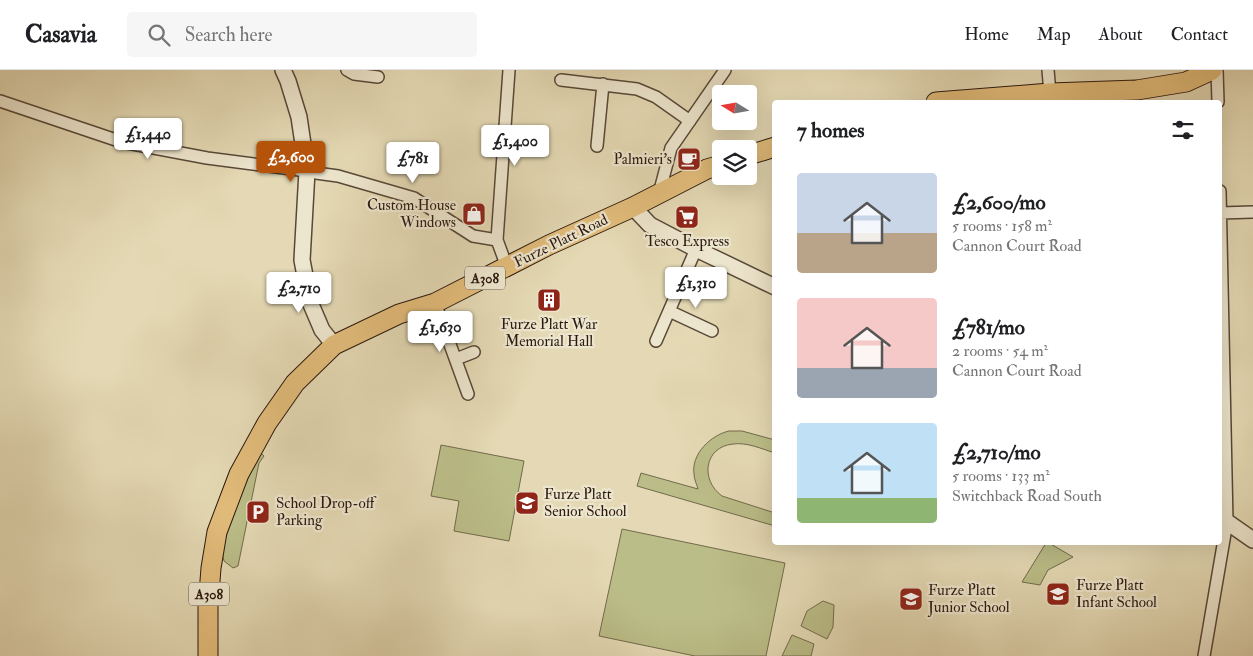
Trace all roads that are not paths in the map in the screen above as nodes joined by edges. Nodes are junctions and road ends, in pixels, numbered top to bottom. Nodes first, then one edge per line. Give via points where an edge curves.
1 (283, 70) edge
2 (347, 70) edge
3 (509, 70) edge
4 (726, 70) edge
5 (1048, 70) edge
6 (1212, 70) edge
7 (1217, 70) edge
8 (378, 77) dead end
9 (561, 80) dead end
10 (603, 84) junction
11 (1050, 93) junction
12 (961, 100) edge
13 (1218, 100) edge
14 (0, 101) edge
15 (690, 121) junction
16 (597, 146) dead end
17 (772, 147) edge
18 (757, 152) edge
19 (712, 168) edge
20 (311, 172) junction
21 (660, 194) junction
22 (633, 207) junction
23 (1253, 212) edge
24 (1222, 213) edge
25 (497, 240) junction
26 (696, 249) junction
27 (507, 267) junction
28 (772, 286) edge
29 (435, 303) junction
30 (669, 311) junction
31 (712, 331) dead end
32 (656, 341) dead end
33 (334, 344) junction
34 (474, 352) dead end
35 (456, 359) junction
36 (1222, 366) edge
37 (468, 394) dead end
38 (1224, 520) edge
39 (1222, 534) edge
40 (1253, 540) edge
41 (1220, 545) edge
42 (208, 656) edge
43 (1204, 656) edge

1 - 20 street via 300,117
2 - 8 street
3 - 25 street
4 - 15 street
5 - 11 street
6 - 11 main road via 1186,82 1137,90
7 - 13 street
9 - 10 street
10 - 15 street via 656,97
10 - 16 street
11 - 12 main road
14 - 20 street via 122,142
15 - 21 street via 671,148
17 - 18 main road
19 - 21 main road, Furze Platt Road / A308
20 - 25 street via 338,176 414,198 473,236
20 - 33 street via 302,260 310,302 322,330
21 - 22 main road, Furze Platt Road / A308
22 - 26 street via 650,225
22 - 27 main road, Furze Platt Road / A308
23 - 24 street
25 - 27 street
26 - 28 street
26 - 30 street
27 - 29 main road, Furze Platt Road / A308
29 - 33 main road, Furze Platt Road / A308 via 399,314
29 - 35 street
30 - 31 street
30 - 32 street
33 - 42 main road, Furze Platt Road / A308 via 295,383 267,423 239,474 215,541 208,607
34 - 35 street
35 - 37 street
36 - 38 street
38 - 39 street
38 - 40 street
41 - 43 street

